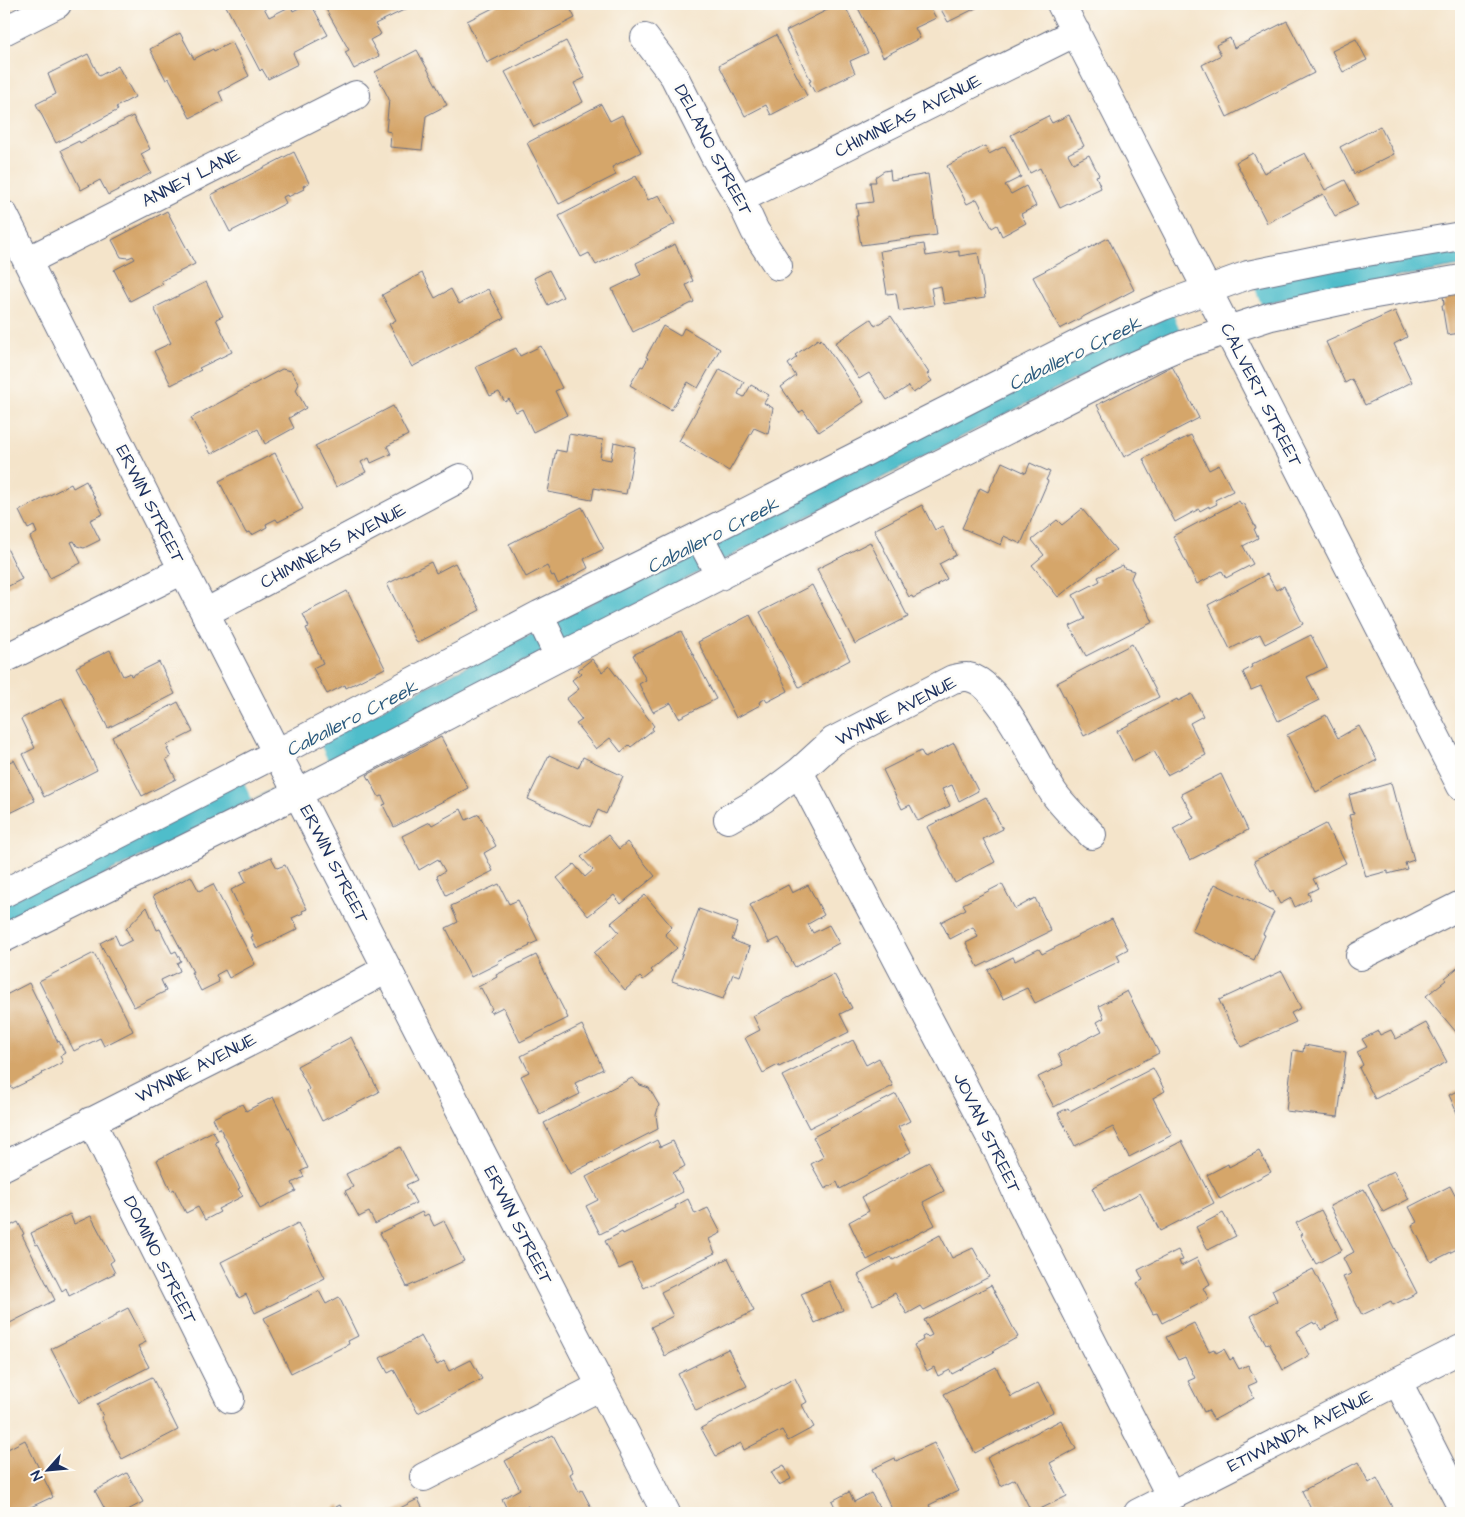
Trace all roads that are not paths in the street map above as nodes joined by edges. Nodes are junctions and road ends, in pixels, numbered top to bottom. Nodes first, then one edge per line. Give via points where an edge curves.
1 (57, 4) edge
2 (1061, 4) edge
3 (4, 31) edge
4 (1076, 32) junction
5 (645, 38) dead end
6 (356, 95) dead end
7 (740, 199) junction
8 (4, 215) edge
9 (1461, 236) edge
10 (27, 261) junction
11 (778, 266) dead end
12 (1461, 279) edge
13 (1218, 309) junction
14 (460, 478) dead end
15 (699, 536) junction
16 (183, 570) junction
17 (720, 576) junction
18 (205, 613) junction
19 (541, 619) junction
20 (557, 653) junction
21 (4, 659) edge
22 (287, 771) junction
23 (799, 772) junction
24 (1461, 786) edge
25 (728, 819) dead end
26 (1092, 835) dead end
27 (4, 893) edge
28 (1461, 905) edge
29 (4, 938) edge
30 (1360, 956) dead end
31 (387, 969) junction
32 (91, 1121) junction
33 (4, 1166) edge
34 (1461, 1349) edge
35 (1398, 1382) junction
36 (601, 1386) junction
37 (230, 1399) dead end
38 (424, 1477) dead end
39 (1171, 1497) junction
40 (1461, 1506) edge
41 (666, 1513) edge
42 (1138, 1513) edge

1 - 3 street
2 - 4 street, CALVERT STREET
4 - 7 street, CHIMINEAS AVENUE
4 - 13 street, CALVERT STREET
5 - 7 street, DELANO STREET via 674,76
6 - 10 street, ANNEY LANE
7 - 11 street, DELANO STREET via 755,231
8 - 10 street, ERWIN STREET
9 - 13 street via 1248,276
10 - 16 street, ERWIN STREET
12 - 13 street via 1271,316
13 - 15 street via 1163,306 1090,338
13 - 17 street via 1182,345 1129,368
13 - 24 street, CALVERT STREET
14 - 18 street, CHIMINEAS AVENUE
15 - 17 street
15 - 19 street
16 - 18 street, ERWIN STREET
16 - 21 street
17 - 20 street
18 - 22 street, ERWIN STREET
19 - 20 street
19 - 22 street
20 - 22 street
22 - 27 street
22 - 29 street
22 - 31 street, ERWIN STREET
23 - 25 street, WYNNE AVENUE via 764,799
23 - 26 street, WYNNE AVENUE via 833,742 953,679 968,676 994,694 1054,793
23 - 39 street, JOVAN STREET via 1000,1154 1021,1202
28 - 30 street
31 - 32 street, WYNNE AVENUE
31 - 36 street, ERWIN STREET
32 - 33 street, WYNNE AVENUE
32 - 37 street, DOMINO STREET
34 - 35 street, ETIWANDA AVENUE
35 - 39 street, ETIWANDA AVENUE
35 - 40 street
36 - 38 street
36 - 41 street, ERWIN STREET
39 - 42 street, ETIWANDA AVENUE

